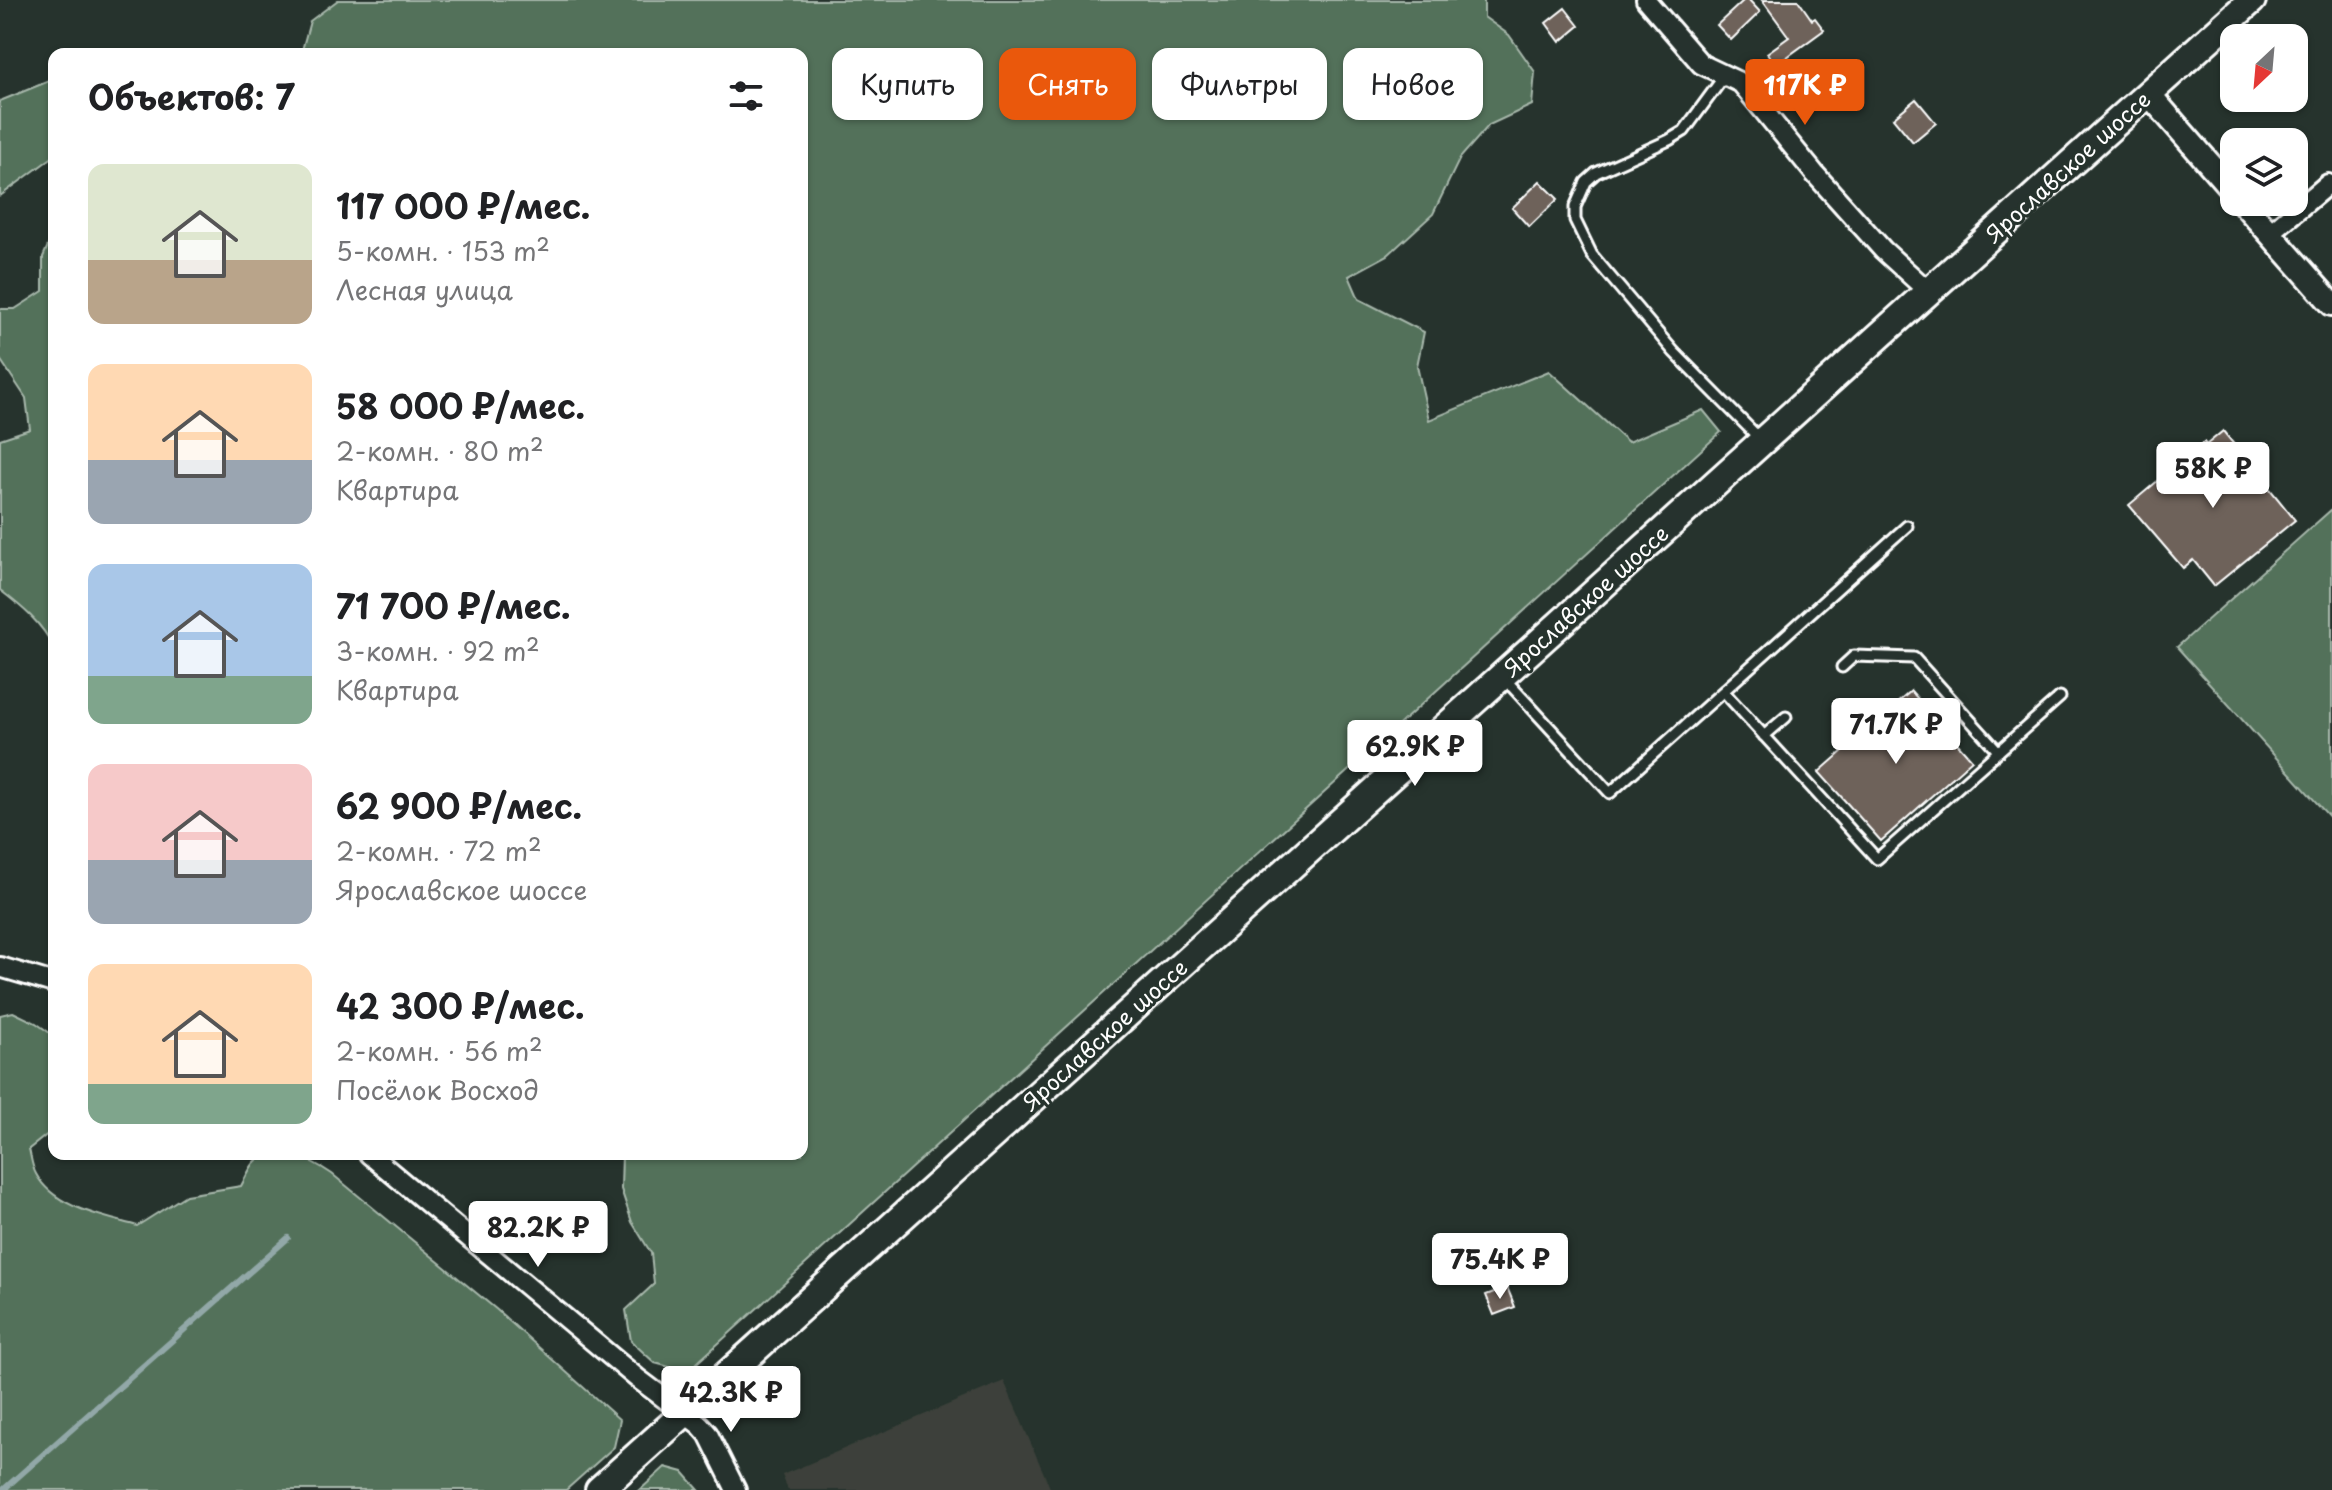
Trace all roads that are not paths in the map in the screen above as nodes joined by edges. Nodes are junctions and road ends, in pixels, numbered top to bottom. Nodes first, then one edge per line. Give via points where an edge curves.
1 (1646, 0) edge
2 (2252, 0) edge
3 (1730, 78) junction
4 (2148, 93) junction
5 (2220, 176) edge
6 (2328, 184) dead end
7 (2255, 216) edge
8 (2270, 233) junction
9 (1929, 292) junction
10 (2332, 304) edge
11 (1762, 441) junction
12 (1907, 526) dead end
13 (1842, 667) dead end
14 (1502, 675) junction
15 (1724, 692) junction
16 (2060, 697) dead end
17 (1786, 717) dead end
18 (1764, 736) junction
19 (1998, 751) junction
20 (0, 967) edge
21 (48, 981) edge
22 (376, 1160) edge
23 (684, 1414) junction
24 (599, 1490) edge
25 (736, 1490) edge

1 - 3 street via 1701,64
2 - 4 main road, Ярославское шоссе
3 - 9 street via 1750,92 1883,250
3 - 11 lane via 1720,82 1684,131 1596,173 1579,193 1575,220 1592,255 1674,352
4 - 5 street
4 - 9 main road, Ярославское шоссе
6 - 8 street
7 - 8 street
8 - 10 street
9 - 11 main road, Ярославское шоссе
11 - 14 main road, Ярославское шоссе
12 - 15 lane
13 - 19 lane via 1854,656 1914,658
14 - 15 lane via 1610,793
14 - 23 main road, Ярославское шоссе
15 - 18 lane
16 - 19 lane
17 - 18 lane
18 - 19 lane via 1877,859
20 - 21 street
22 - 23 street
23 - 24 main road, Ярославское шоссе
23 - 25 street via 708,1434

